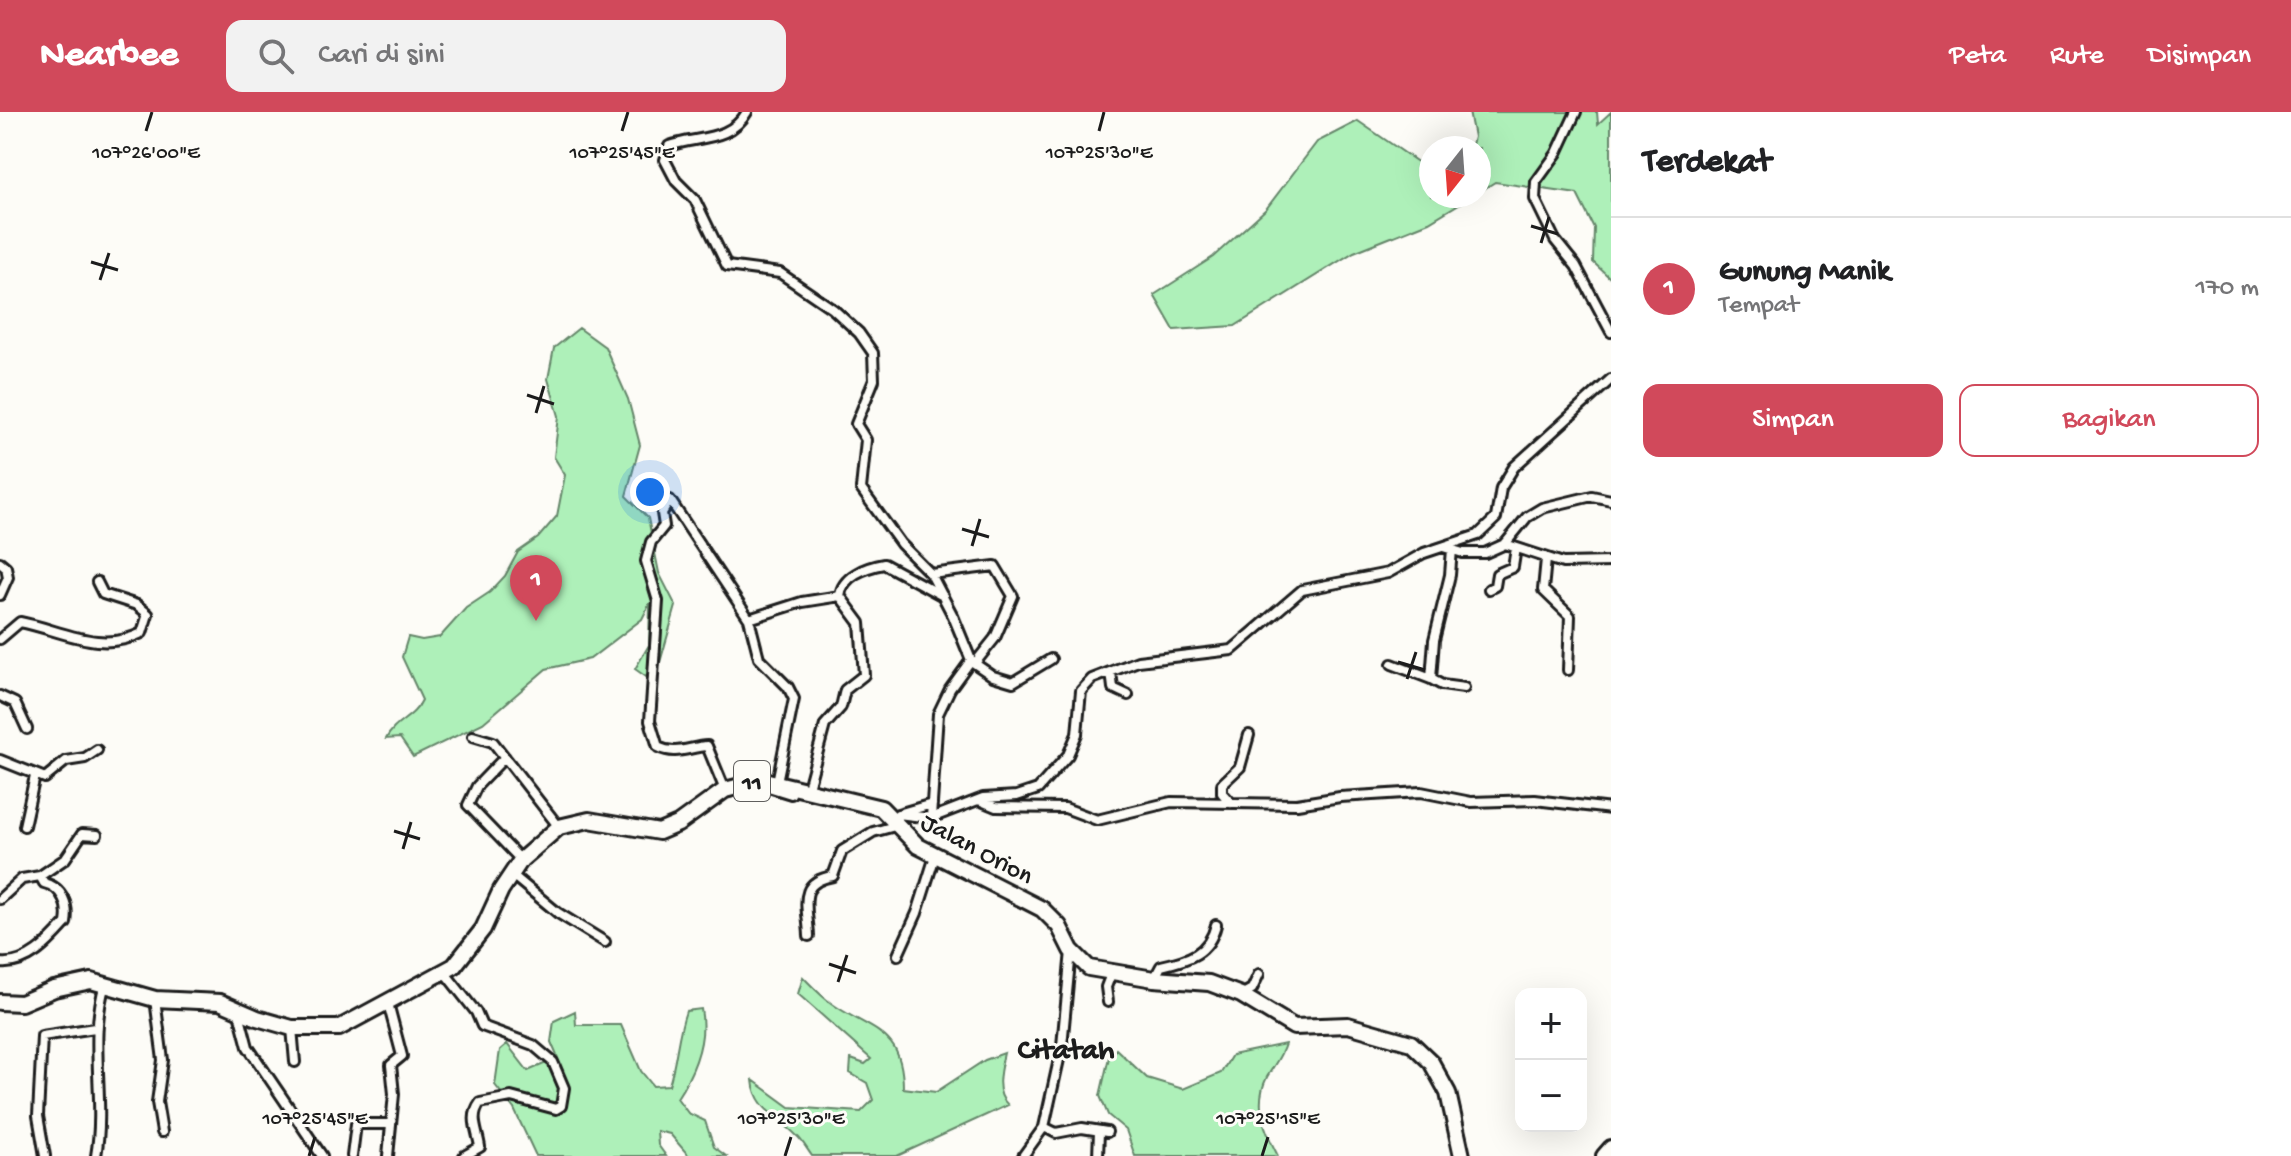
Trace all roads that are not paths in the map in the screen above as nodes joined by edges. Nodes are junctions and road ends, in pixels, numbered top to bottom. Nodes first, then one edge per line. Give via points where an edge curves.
1 (747, 112) edge
2 (1576, 112) edge
3 (1611, 332) edge
4 (1611, 379) edge
5 (1611, 500) edge
6 (1505, 544) junction
7 (1448, 548) junction
8 (1516, 548) junction
9 (1546, 559) junction
10 (0, 562) edge
11 (1611, 562) edge
12 (931, 574) junction
13 (97, 582) dead end
14 (1489, 589) dead end
15 (0, 595) edge
16 (840, 596) junction
17 (943, 596) junction
18 (749, 619) junction
19 (0, 639) edge
20 (1051, 659) dead end
21 (973, 662) junction
22 (1392, 664) dead end
23 (1568, 670) dead end
24 (1111, 672) junction
25 (1431, 679) junction
26 (1464, 688) dead end
27 (1128, 695) dead end
28 (0, 696) edge
29 (27, 729) dead end
30 (1249, 735) dead end
31 (473, 736) dead end
32 (97, 750) dead end
33 (505, 757) junction
34 (0, 760) edge
35 (35, 776) junction
36 (754, 780) junction
37 (777, 782) junction
38 (808, 788) junction
39 (725, 790) junction
40 (791, 794) dead end
41 (979, 800) junction
42 (1232, 803) junction
43 (932, 804) junction
44 (1611, 809) edge
45 (893, 817) junction
46 (931, 818) junction
47 (24, 826) dead end
48 (559, 827) junction
49 (97, 835) dead end
50 (935, 856) junction
51 (521, 860) junction
52 (511, 874) junction
53 (40, 876) junction
54 (0, 899) edge
55 (1216, 925) dead end
56 (809, 936) dead end
57 (605, 942) dead end
58 (1071, 950) junction
59 (898, 955) dead end
60 (0, 963) edge
61 (445, 973) junction
62 (1111, 974) junction
63 (1259, 974) dead end
64 (1154, 979) junction
65 (105, 984) junction
66 (1241, 995) junction
67 (3, 996) edge
68 (155, 999) junction
69 (1108, 1002) dead end
70 (388, 1003) junction
71 (238, 1009) junction
72 (95, 1028) junction
73 (292, 1028) junction
74 (295, 1062) dead end
75 (391, 1124) junction
76 (1044, 1127) junction
77 (162, 1132) dead end
78 (1611, 1148) edge
79 (96, 1155) edge
80 (45, 1156) edge
81 (322, 1156) edge
82 (352, 1156) edge
83 (388, 1156) edge
84 (464, 1156) edge
85 (1023, 1156) edge
86 (1098, 1156) edge
87 (1462, 1156) edge
88 (1604, 1156) edge

1 - 12 street via 740,124 706,141 669,146 668,169 695,200 727,266 780,273 833,309 873,353 874,380 856,424 866,440 861,489 901,544
2 - 3 street via 1536,182 1535,199
4 - 7 street via 1514,467 1489,527
5 - 6 street via 1592,496 1542,508 1527,517
6 - 7 street via 1480,554
6 - 8 street
7 - 24 street via 1388,573 1302,590 1232,650 1138,661
7 - 25 street via 1450,575 1434,640
8 - 9 street
8 - 14 street via 1513,567 1497,574
9 - 11 street
9 - 23 street via 1543,590 1570,616
10 - 15 street via 8,577
12 - 17 street
12 - 21 street via 995,566 1013,596 995,638
13 - 19 street via 103,594 148,614 142,633 112,644 20,622
16 - 17 street via 854,574 884,564
16 - 18 street
16 - 38 street via 860,623 864,675 847,687 841,707 825,725
17 - 21 street
18 - 37 street via 759,658 794,699
18 - 39 street via 670,500 646,561 658,601 650,721 658,747 685,752 707,746
20 - 21 street via 1013,682
21 - 43 street via 950,689 938,714
22 - 25 street
24 - 27 street via 1113,688
24 - 41 street via 1082,686 1076,738 1066,760 1038,789
25 - 26 street
28 - 29 street via 15,703
30 - 42 street via 1240,767 1222,784 1222,793
31 - 33 street via 488,739
32 - 35 street via 66,761 48,777
33 - 48 street
33 - 51 street via 477,786 468,805
34 - 35 street
35 - 47 street
36 - 37 highway, Jalan Orion / 11
36 - 39 highway, Jalan Orion / 11
36 - 40 street
37 - 38 highway, Jalan Orion / 11
38 - 45 highway, Jalan Orion / 11 via 872,804
39 - 48 highway, Jalan Orion / 11 via 659,832 589,820
41 - 42 street via 996,807 1058,807 1097,820 1161,803
41 - 46 street
42 - 44 street via 1297,804 1421,792 1489,804 1535,800
43 - 45 street
43 - 46 street
45 - 46 street
45 - 50 highway, Jalan Orion / 11
45 - 56 street via 842,851 833,876 810,885
48 - 51 highway
49 - 53 street via 82,834 65,859
50 - 58 highway, Jalan Orion / 11 via 1042,909 1059,926
50 - 59 street
51 - 52 highway
52 - 57 street via 558,913
52 - 61 highway via 472,945
53 - 54 street via 22,879
53 - 60 street via 66,903 66,923 22,960
55 - 64 street via 1205,949 1161,966
58 - 62 highway, Jalan Orion / 11 via 1089,968
58 - 76 street via 1062,1046
61 - 70 highway
61 - 84 street via 480,1024 533,1045 553,1062 564,1088 556,1109 511,1097 480,1103 474,1122 480,1147
62 - 64 highway, Jalan Orion / 11
62 - 69 street
63 - 66 street via 1252,989
64 - 66 highway, Jalan Orion / 11 via 1209,983
65 - 67 highway via 82,982 21,1003
65 - 68 highway
65 - 72 street
66 - 87 highway, Jalan Orion / 11 via 1294,1027 1348,1025 1411,1043 1431,1062 1448,1093
68 - 71 highway via 203,1000
68 - 77 street via 163,1060 157,1102
70 - 73 highway via 339,1028
70 - 75 street via 402,1056 391,1065
71 - 73 highway
71 - 81 street via 248,1047
72 - 79 street via 101,1111
72 - 80 street via 42,1036 38,1116
73 - 74 street
75 - 82 street via 356,1124
75 - 83 street
76 - 85 street
76 - 86 street via 1056,1133 1082,1128 1103,1132
78 - 88 highway

